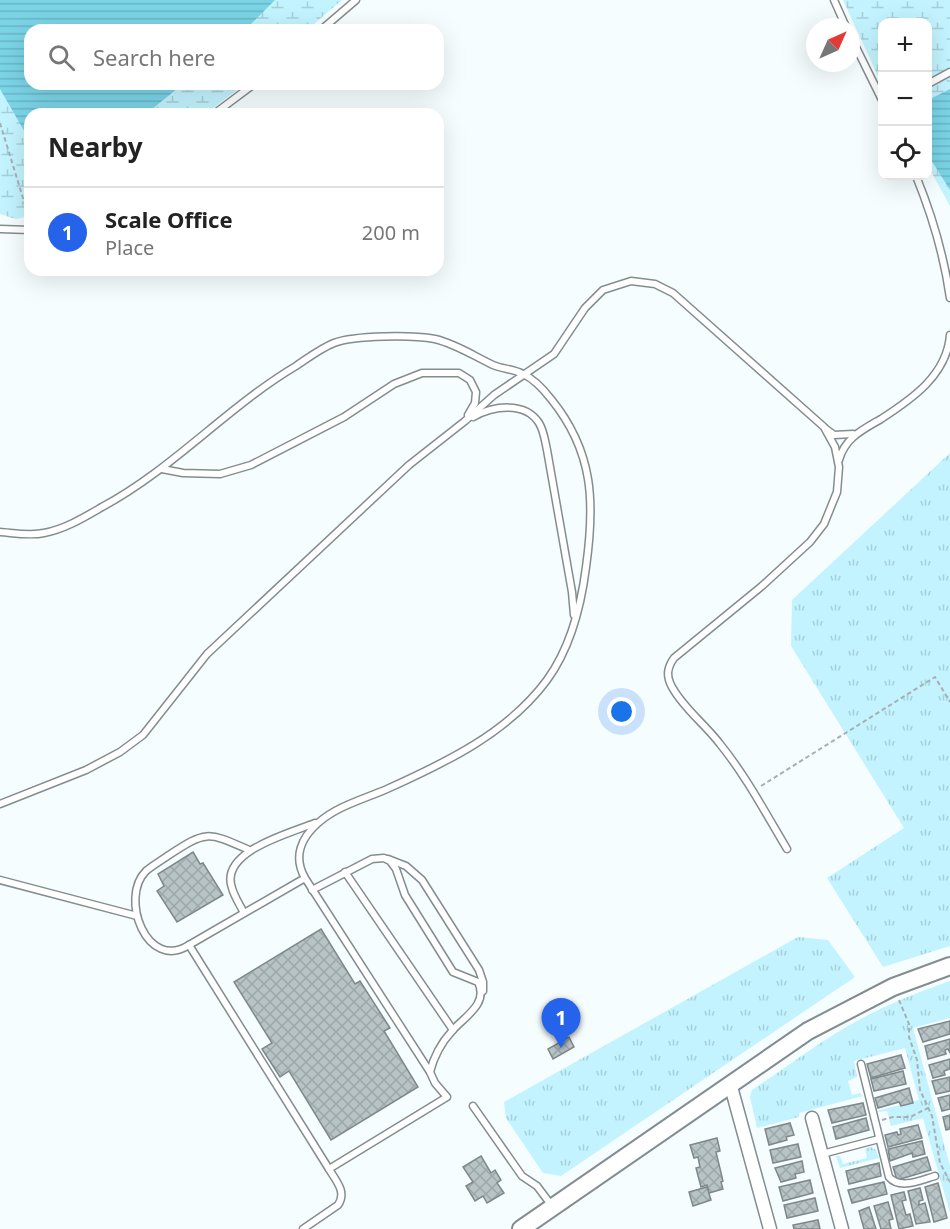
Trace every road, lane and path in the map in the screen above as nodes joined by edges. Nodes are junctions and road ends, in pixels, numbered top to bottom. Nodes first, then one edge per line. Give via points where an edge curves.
1 (356, 0) edge
2 (834, 0) edge
3 (842, 18) edge
4 (328, 24) edge
5 (860, 55) edge
6 (950, 72) edge
7 (932, 81) edge
8 (246, 90) edge
9 (878, 92) edge
10 (222, 108) edge
11 (0, 123) edge
12 (917, 180) edge
13 (24, 202) edge
14 (0, 230) edge
15 (24, 230) edge
16 (950, 298) edge
17 (950, 335) edge
18 (950, 342) edge
19 (524, 374) junction
20 (465, 421) junction
21 (824, 427) junction
22 (857, 433) junction
23 (838, 464) junction
24 (162, 469) junction
25 (0, 532) edge
26 (574, 625) junction
27 (950, 702) edge
28 (752, 792) junction
29 (0, 804) edge
30 (319, 822) junction
31 (788, 849) dead end
32 (249, 850) junction
33 (384, 858) junction
34 (345, 872) junction
35 (304, 878) junction
36 (0, 880) edge
37 (312, 890) junction
38 (244, 913) junction
39 (137, 916) junction
40 (189, 945) junction
41 (950, 966) edge
42 (893, 987) junction
43 (480, 998) junction
44 (453, 1030) junction
45 (861, 1064) dead end
46 (430, 1072) junction
47 (730, 1083) junction
48 (474, 1106) dead end
49 (928, 1108) junction
50 (812, 1118) dead end
51 (875, 1122) junction
52 (879, 1139) junction
53 (822, 1154) junction
54 (329, 1169) junction
55 (935, 1176) dead end
56 (950, 1182) edge
57 (553, 1207) junction
58 (303, 1229) edge
59 (521, 1229) edge
60 (770, 1229) edge
61 (842, 1229) edge

1 - 4 lane
2 - 3 lane
5 - 9 lane
6 - 7 lane
8 - 10 lane
11 - 13 path
12 - 16 lane via 934,227
14 - 15 lane
17 - 18 lane
18 - 22 lane via 939,369 921,392
19 - 20 lane
19 - 21 lane via 554,354 585,308 603,290 631,281 655,284 673,293
19 - 24 lane via 495,366 434,339 360,337 333,343 235,408
19 - 26 lane via 559,409 585,460 591,499 590,531 582,599
20 - 24 lane via 475,403 476,392 470,381 459,373 422,373 394,384 344,417 251,465 220,474
20 - 26 lane via 481,412 507,408 530,414 538,421 544,434 573,592
20 - 29 lane via 409,465 207,654 143,735 86,770
21 - 22 lane via 834,435
21 - 23 lane via 835,447
22 - 23 lane via 847,441
23 - 28 lane via 837,492 824,524 810,542 668,666 672,687 683,704 720,744
24 - 25 lane via 120,498 63,528 40,534
26 - 30 lane via 548,679 519,711 479,742 430,770
27 - 28 path via 935,677
28 - 31 lane
30 - 32 lane
30 - 35 lane via 303,840 297,856
32 - 38 lane via 231,873 231,887
32 - 39 lane via 208,835 195,838 146,871 135,901
33 - 34 lane via 372,859
33 - 43 lane via 396,869 405,895 453,972 478,982 482,989
33 - 43 lane via 406,866 422,880 479,970 483,982
34 - 37 lane
34 - 44 lane
35 - 37 lane
35 - 38 lane
36 - 39 lane
37 - 46 lane
38 - 40 lane
39 - 40 lane via 157,947 175,951
40 - 54 lane
41 - 42 main road
42 - 47 main road via 808,1031
42 - 49 path via 906,1013 920,1090
43 - 44 lane
44 - 46 lane via 434,1058
45 - 51 lane
46 - 54 lane via 447,1097
47 - 57 main road
47 - 60 street
48 - 57 lane via 522,1176 537,1186
49 - 51 path via 910,1117
49 - 56 path via 940,1163
50 - 53 street
51 - 52 lane
52 - 53 lane
52 - 55 lane via 894,1183
53 - 61 street
54 - 58 lane via 343,1193 342,1200
57 - 59 main road

